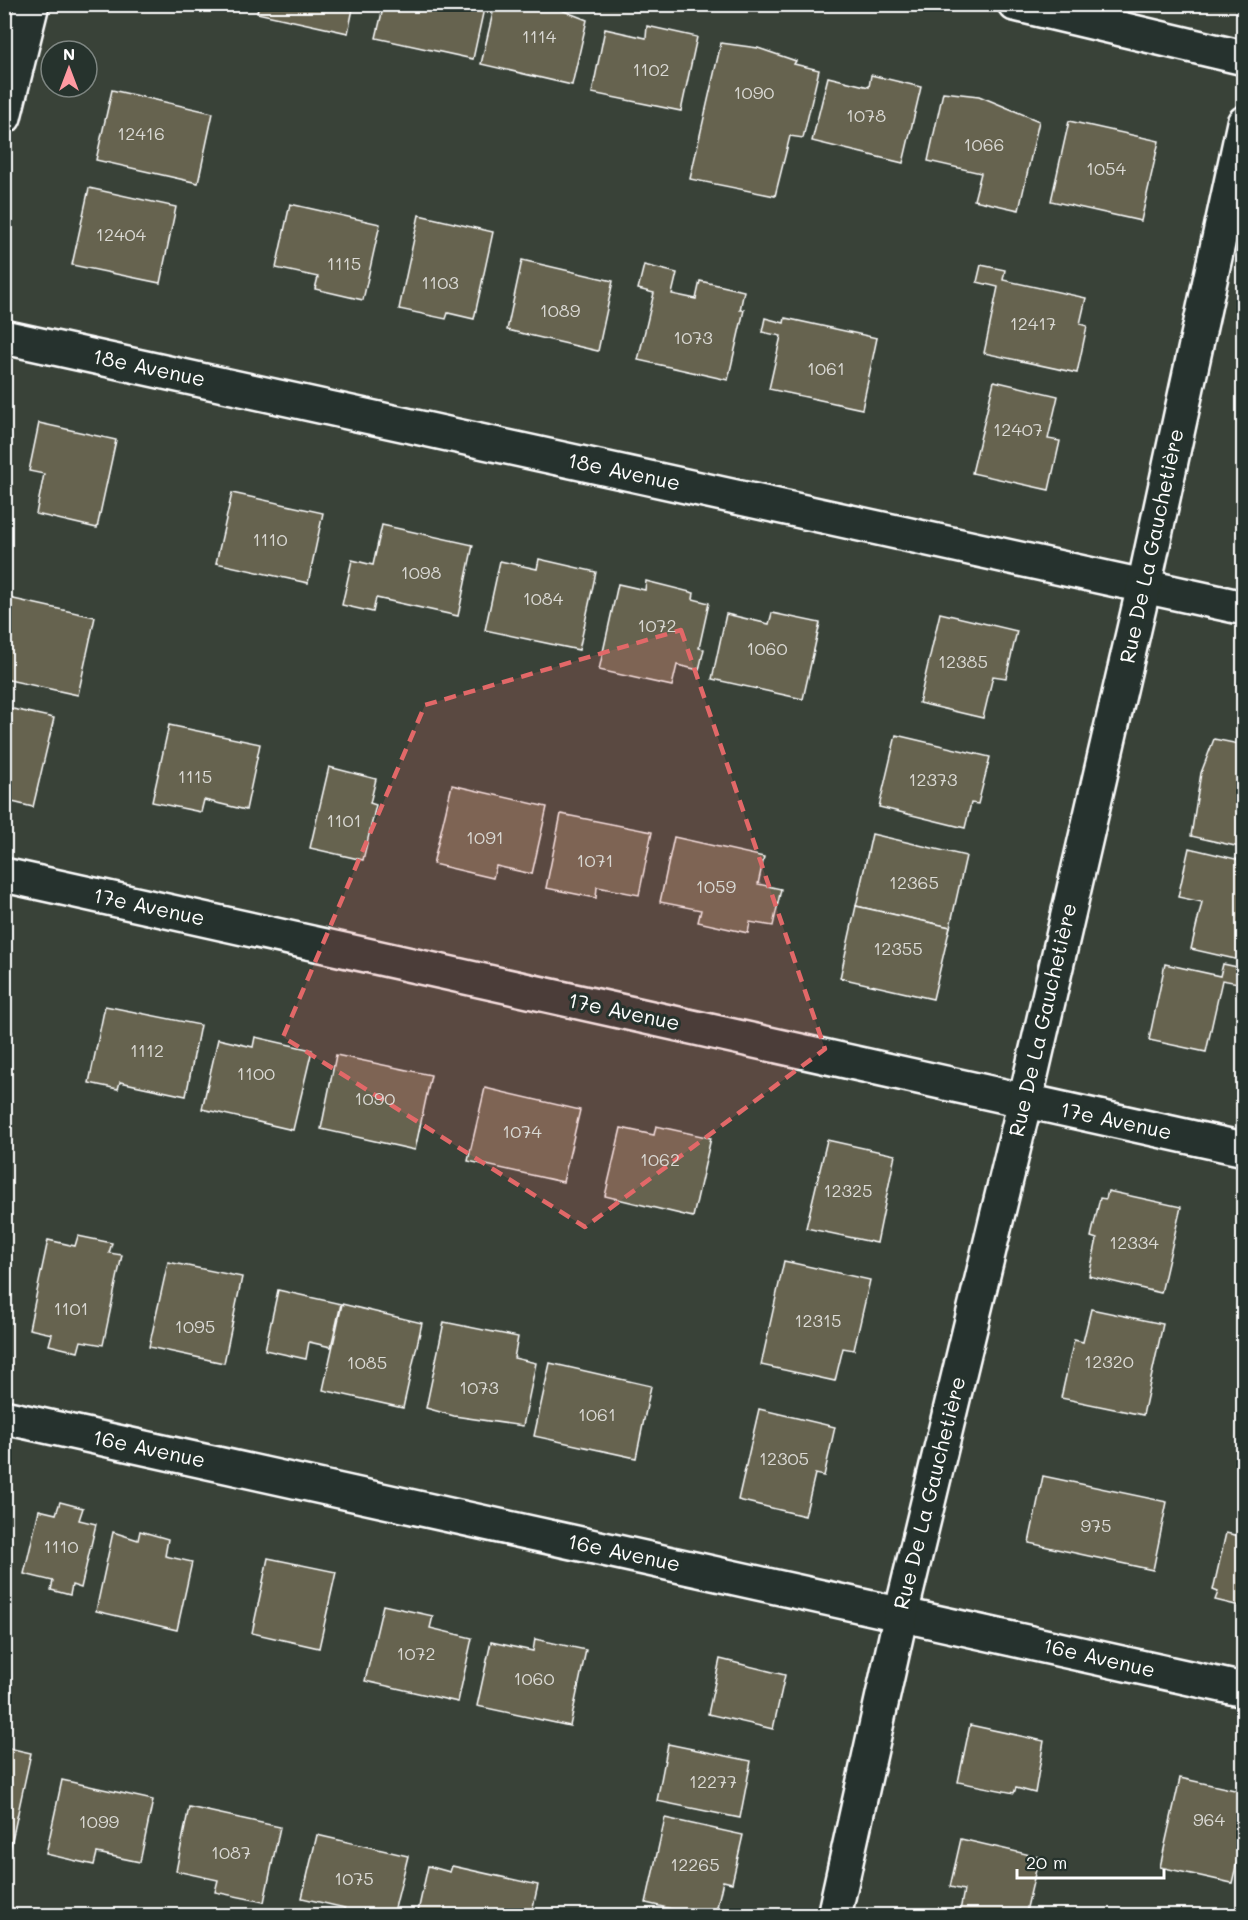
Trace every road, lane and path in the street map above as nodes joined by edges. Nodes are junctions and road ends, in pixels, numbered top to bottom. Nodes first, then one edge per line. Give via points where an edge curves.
1 (32, 4) edge
2 (1014, 4) edge
3 (1244, 58) edge
4 (4, 117) edge
5 (1244, 123) edge
6 (4, 337) edge
7 (1144, 586) junction
8 (1244, 608) edge
9 (4, 875) edge
10 (1025, 1101) junction
11 (1244, 1149) edge
12 (4, 1417) edge
13 (901, 1614) junction
14 (1244, 1690) edge
15 (834, 1916) edge

1 - 4 street
2 - 3 street
5 - 7 street, Rue De La Gauchetière
6 - 7 street, 18e Avenue
7 - 8 street, 18e Avenue
7 - 10 street, Rue De La Gauchetière
9 - 10 street, 17e Avenue
10 - 11 street, 17e Avenue
10 - 13 street, Rue De La Gauchetière
12 - 13 street, 16e Avenue
13 - 14 street, 16e Avenue
13 - 15 street, Rue De La Gauchetière

